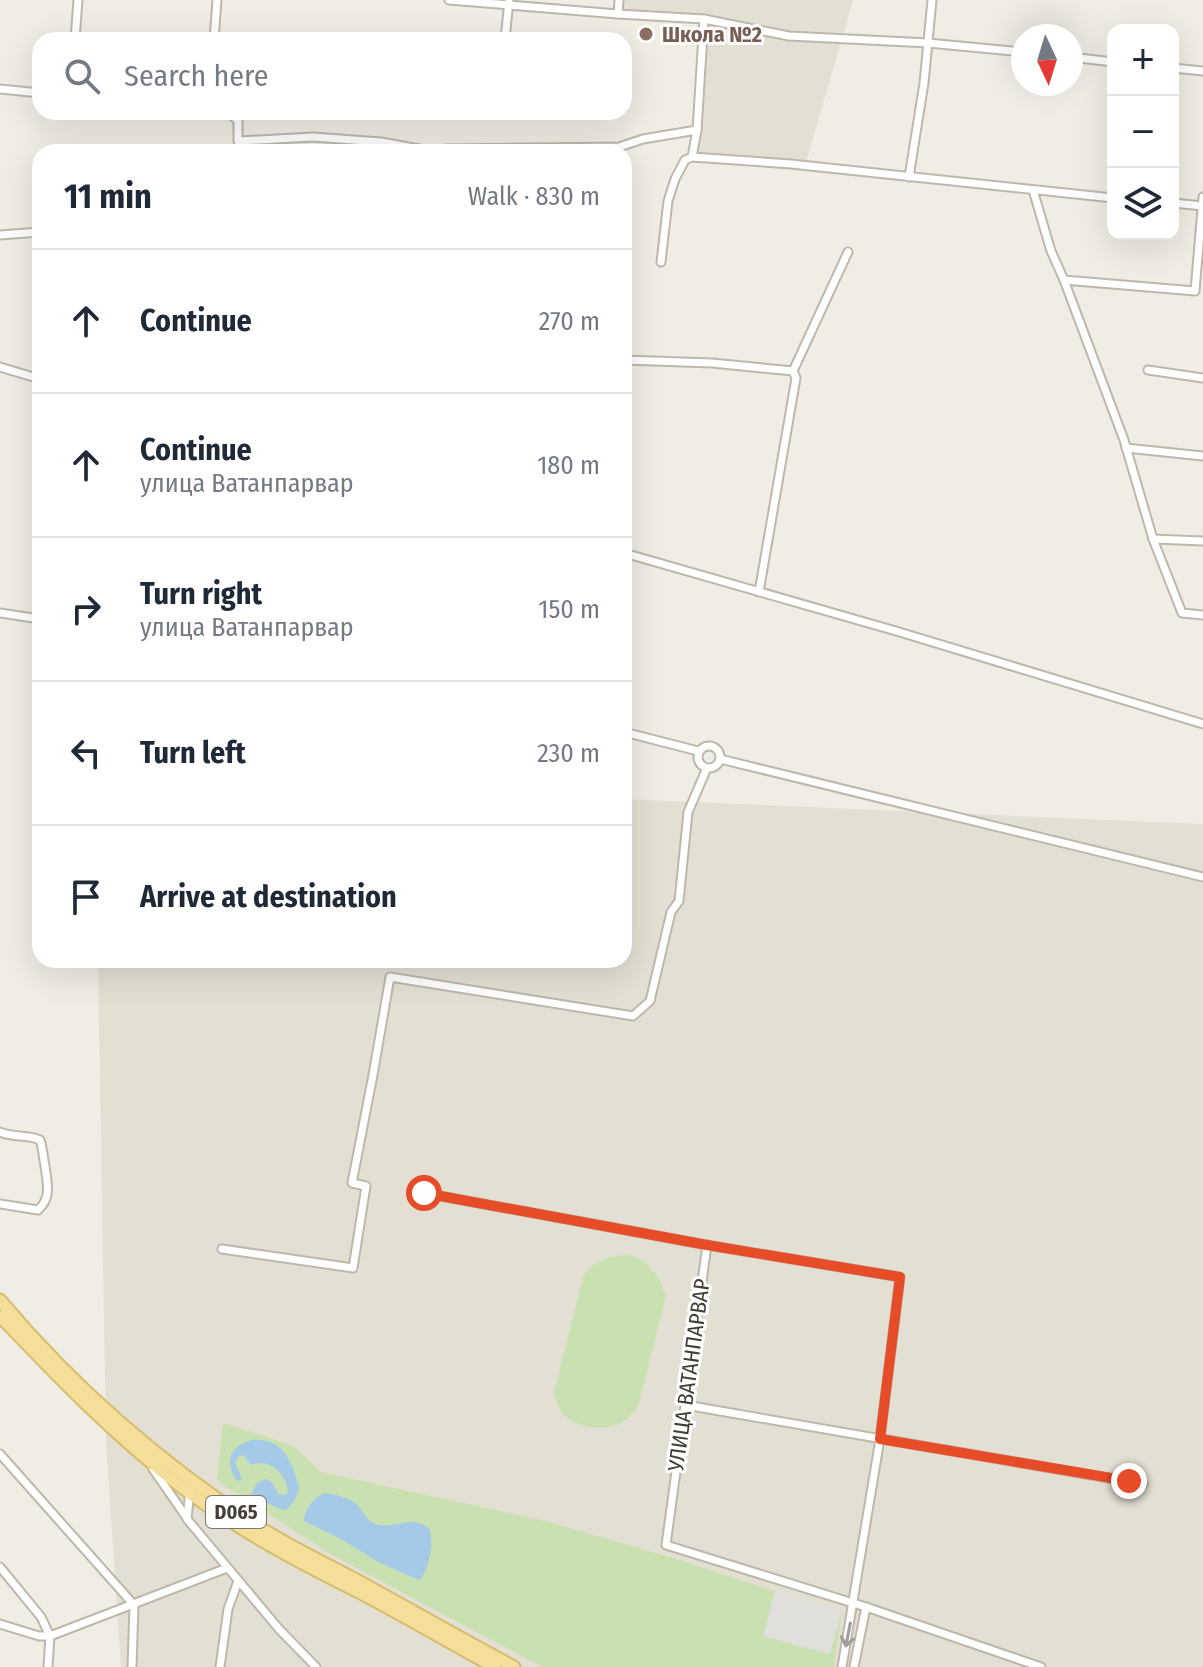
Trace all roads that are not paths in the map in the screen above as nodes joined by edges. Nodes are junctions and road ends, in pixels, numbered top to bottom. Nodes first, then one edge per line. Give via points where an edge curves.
1 (78, 0) edge
2 (217, 0) edge
3 (449, 0) edge
4 (619, 0) edge
5 (932, 0) edge
6 (509, 3) edge
7 (618, 14) junction
8 (704, 19) junction
9 (76, 32) edge
10 (215, 32) edge
11 (506, 32) edge
12 (928, 43) junction
13 (1011, 51) edge
14 (1083, 58) edge
15 (1107, 61) edge
16 (1179, 69) edge
17 (1203, 71) edge
18 (0, 89) edge
19 (32, 92) edge
20 (237, 120) edge
21 (697, 130) junction
22 (238, 141) joint
23 (391, 144) edge
24 (628, 144) edge
25 (692, 157) junction
26 (909, 177) junction
27 (1033, 190) junction
28 (1107, 197) edge
29 (1203, 197) edge
30 (1179, 204) edge
31 (1202, 206) edge
32 (32, 233) edge
33 (0, 235) edge
34 (848, 252) dead end
35 (661, 262) dead end
36 (1064, 280) junction
37 (1199, 292) edge
38 (632, 360) edge
39 (0, 367) edge
40 (1148, 370) dead end
41 (793, 371) junction
42 (32, 377) edge
43 (1203, 378) edge
44 (1126, 448) junction
45 (1203, 456) edge
46 (1153, 539) junction
47 (1203, 541) edge
48 (632, 555) edge
49 (759, 592) junction
50 (0, 613) edge
51 (1203, 615) edge
52 (32, 618) edge
53 (1203, 724) edge
54 (632, 734) edge
55 (698, 751) junction
56 (720, 759) junction
57 (707, 768) junction
58 (1203, 877) edge
59 (0, 1132) edge
60 (424, 1193) dead end
61 (0, 1204) edge
62 (707, 1245) junction
63 (222, 1249) dead end
64 (0, 1300) edge
65 (0, 1316) edge
66 (685, 1405) junction
67 (880, 1439) junction
68 (0, 1454) edge
69 (145, 1457) junction
70 (191, 1480) junction
71 (1143, 1484) dead end
72 (189, 1493) junction
73 (187, 1519) junction
74 (0, 1567) edge
75 (227, 1568) junction
76 (238, 1581) junction
77 (854, 1603) junction
78 (134, 1605) junction
79 (866, 1607) junction
80 (0, 1624) edge
81 (50, 1636) junction
82 (48, 1667) edge
83 (132, 1667) edge
84 (220, 1667) edge
85 (316, 1667) edge
86 (495, 1667) edge
87 (514, 1667) edge
88 (842, 1667) edge
89 (854, 1667) edge
90 (1041, 1667) edge

1 - 9 street
2 - 10 street
3 - 6 street
4 - 7 street
5 - 12 street
6 - 7 street
6 - 11 street
7 - 8 street
8 - 12 street via 789,36
8 - 21 street
12 - 13 street
12 - 26 street
14 - 15 street
16 - 17 street
18 - 19 street
20 - 22 street
21 - 24 street
21 - 25 street
22 - 23 street via 313,137
25 - 26 street
25 - 35 street via 685,160 668,201
26 - 27 street
27 - 28 street
27 - 36 street
29 - 31 street
30 - 31 street
31 - 37 street
32 - 33 street
34 - 41 street
36 - 37 street
36 - 44 street
38 - 41 street
39 - 42 street
40 - 43 street
41 - 49 street via 796,378
44 - 45 street
44 - 46 street
46 - 47 street
46 - 51 street via 1182,613
48 - 49 street
49 - 53 street
50 - 52 street
54 - 55 street
55 - 56 street via 714,747
55 - 57 street via 698,762
56 - 57 street
56 - 58 street
57 - 63 street via 688,812 679,901 671,912 650,1001 633,1016 390,977 352,1183 366,1186 353,1268
59 - 61 street via 40,1140 48,1187 38,1210
60 - 62 street
62 - 66 street, УЛИЦА ВАТАНПАРВАР
62 - 67 street via 900,1277
64 - 70 main road, D065 via 55,1361
65 - 69 main road, D065
66 - 67 street
66 - 77 street, УЛИЦА ВАТАНПАРВАР via 666,1545
67 - 71 street
67 - 77 street
68 - 78 street
69 - 72 main road, D065
69 - 73 street
70 - 72 street
70 - 87 main road, D065 via 279,1539
72 - 73 street
72 - 86 main road, D065 via 261,1541
73 - 75 street
74 - 81 street
75 - 76 street
75 - 78 street
76 - 84 street via 228,1609
76 - 85 street
77 - 79 street, УЛИЦА ВАТАНПАРВАР
77 -> 88 street
78 - 81 street
78 - 83 street
79 - 89 street
79 - 90 street, УЛИЦА ВАТАНПАРВАР
80 - 81 street
81 - 82 street

